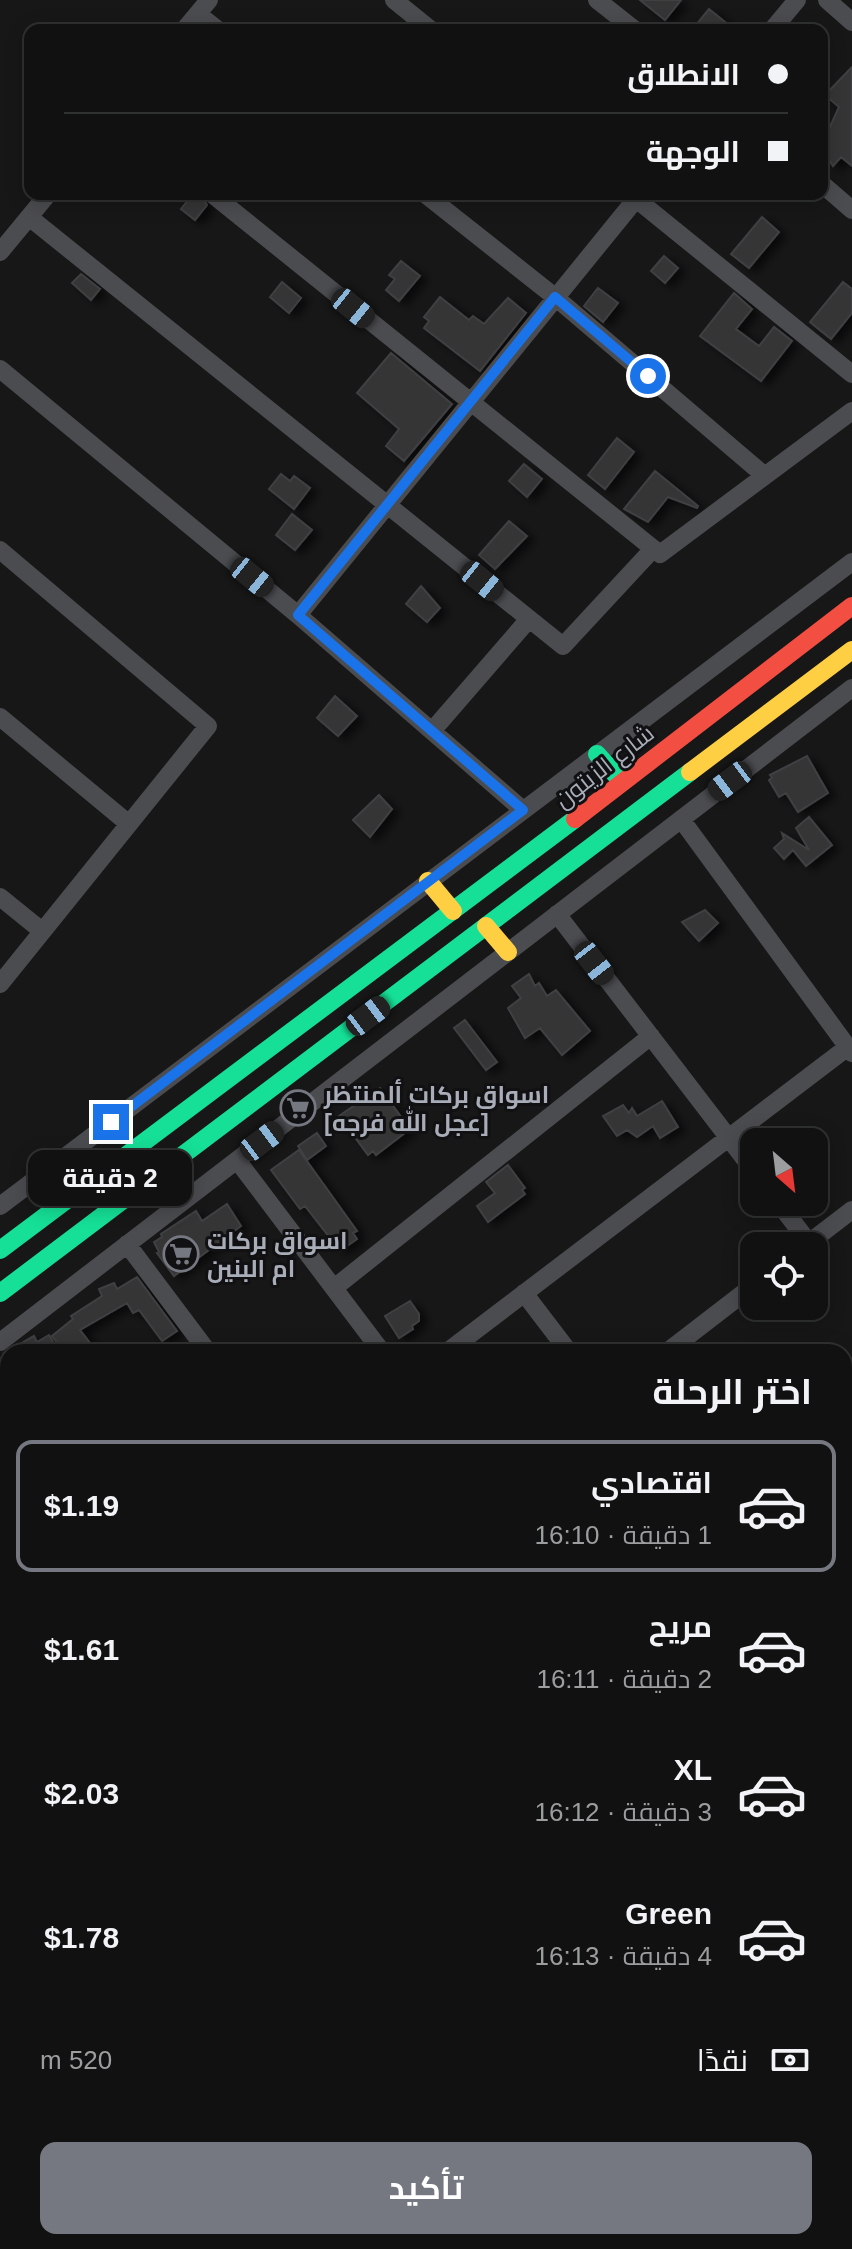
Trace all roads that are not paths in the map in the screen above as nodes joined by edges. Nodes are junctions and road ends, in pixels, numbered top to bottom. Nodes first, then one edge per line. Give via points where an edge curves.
1 (394, 0) edge
2 (597, 0) edge
3 (797, 0) edge
4 (827, 0) edge
5 (204, 7) edge
6 (852, 22) edge
7 (189, 24) edge
8 (424, 24) edge
9 (627, 24) edge
10 (777, 24) edge
11 (828, 189) edge
12 (43, 200) edge
13 (219, 200) edge
14 (433, 200) edge
15 (632, 200) edge
16 (640, 200) edge
17 (852, 210) edge
18 (29, 217) junction
19 (0, 252) edge
20 (555, 297) junction
21 (0, 369) edge
22 (852, 374) edge
23 (470, 403) junction
24 (852, 411) edge
25 (765, 476) junction
26 (387, 505) junction
27 (653, 549) junction
28 (0, 550) edge
29 (852, 562) edge
30 (852, 606) edge
31 (298, 615) junction
32 (529, 619) junction
33 (852, 650) edge
34 (852, 688) edge
35 (0, 717) edge
36 (432, 731) junction
37 (597, 754) junction
38 (622, 782) junction
39 (523, 810) junction
40 (681, 819) junction
41 (129, 824) junction
42 (428, 881) junction
43 (0, 897) edge
44 (453, 911) junction
45 (557, 914) junction
46 (486, 926) junction
47 (42, 931) junction
48 (508, 952) junction
49 (0, 984) edge
50 (651, 1036) junction
51 (850, 1050) edge
52 (230, 1078) junction
53 (250, 1105) junction
54 (166, 1125) junction
55 (729, 1138) junction
56 (189, 1148) junction
57 (740, 1153) edge
58 (237, 1160) junction
59 (0, 1206) edge
60 (852, 1210) edge
61 (823, 1232) edge
62 (127, 1244) junction
63 (0, 1250) edge
64 (334, 1288) junction
65 (0, 1293) edge
66 (524, 1293) junction
67 (740, 1296) edge
68 (0, 1342) edge
69 (202, 1344) edge
70 (376, 1344) edge
71 (457, 1344) edge
72 (563, 1344) edge
73 (677, 1344) edge

1 - 8 street
2 - 9 street
3 - 10 street
4 - 6 street
5 - 7 street
11 - 17 street
12 - 18 street
13 - 23 street
14 - 20 street
15 - 20 street
16 - 22 street
18 - 19 street
18 - 26 street
20 - 23 street
20 - 25 street
21 - 31 street
23 - 26 street
23 - 27 street
24 - 25 street
25 - 27 street via 660,554
26 - 31 street
26 - 32 street
27 - 32 street via 563,646
28 - 41 street via 208,726
29 - 37 street
30 - 38 main road, شارع الزيتون
31 - 36 street
32 - 36 street
33 - 46 main road
34 - 40 street
35 - 41 street
36 - 39 street
37 - 38 main road
37 - 39 street
38 - 44 main road, شارع الزيتون
39 - 42 street
40 - 45 street
40 - 51 street
41 - 47 street
42 - 44 main road
42 - 59 street
43 - 47 street
44 - 52 main road, شارع الزيتون
45 - 48 street
45 - 50 street
46 - 48 main road
46 - 53 main road
47 - 49 street
48 - 58 street
50 - 55 street
50 - 64 street
51 - 55 street
52 - 53 main road via 233,1096
52 - 54 main road, شارع الزيتون
53 - 56 main road
54 - 56 main road via 186,1128
54 - 63 main road, شارع الزيتون
55 - 57 street
55 - 66 street
56 - 65 main road
58 - 62 street
58 - 64 street
60 - 61 street
62 - 68 street
62 - 69 street
64 - 70 street
66 - 71 street
66 - 72 street
67 - 73 street

